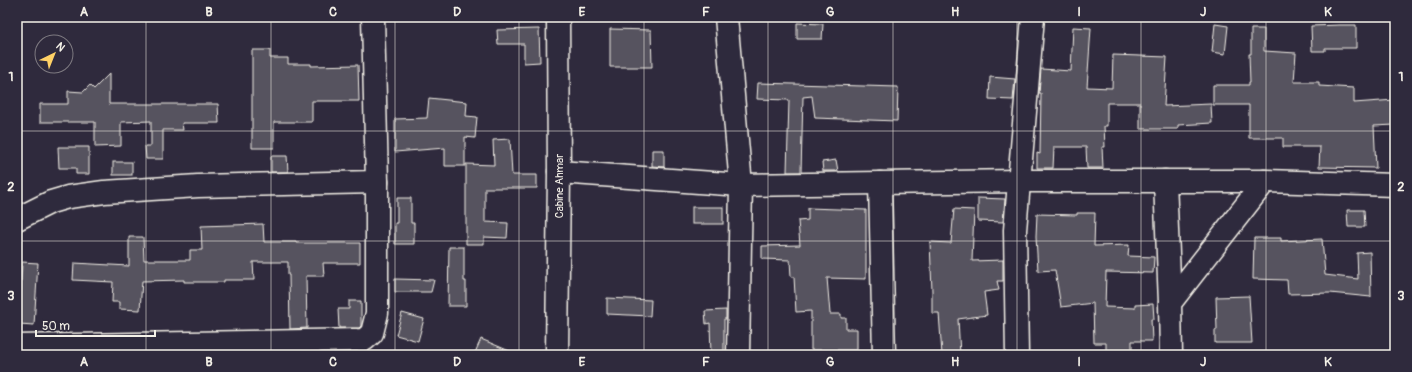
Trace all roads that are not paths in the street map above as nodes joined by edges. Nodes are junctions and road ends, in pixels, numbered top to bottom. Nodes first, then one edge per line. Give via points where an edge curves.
1 (373, 17) edge
2 (558, 17) edge
3 (726, 17) edge
4 (1032, 17) edge
5 (559, 172) junction
6 (1020, 181) junction
7 (1164, 181) junction
8 (1265, 181) junction
9 (377, 182) junction
10 (880, 183) junction
11 (741, 185) junction
12 (1395, 185) edge
13 (17, 219) edge
14 (1170, 303) junction
15 (17, 346) edge
16 (557, 355) edge
17 (738, 355) edge
18 (884, 355) edge
19 (1017, 355) edge
20 (1171, 355) edge

1 - 9 street
2 - 5 street, Cabine Ahmar
3 - 11 street
4 - 6 street
5 - 11 street
5 - 16 street, Cabine Ahmar
6 - 7 street
6 - 10 street
6 - 19 street via 1016,230
7 - 8 street
7 - 14 street
8 - 12 street
8 - 14 street
9 - 13 street via 198,186 104,192 51,202
9 - 15 street via 377,313 372,333 364,340
10 - 11 street
10 - 18 street
11 - 17 street
14 - 20 street

